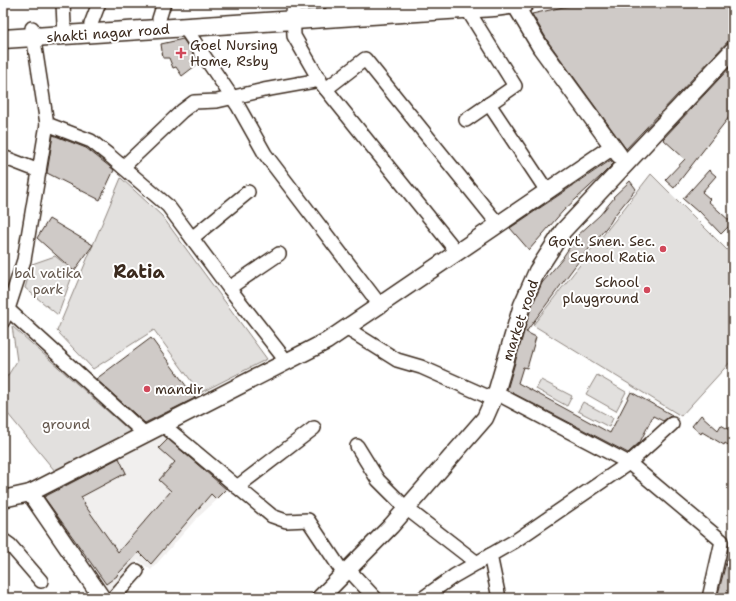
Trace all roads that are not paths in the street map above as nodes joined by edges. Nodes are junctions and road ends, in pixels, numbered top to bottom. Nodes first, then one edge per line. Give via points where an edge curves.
1 (63, 3) edge
2 (98, 3) edge
3 (413, 3) edge
4 (518, 4) edge
5 (365, 5) edge
6 (332, 6) edge
7 (468, 9) junction
8 (161, 11) edge
9 (294, 11) edge
10 (91, 24) junction
11 (64, 26) junction
12 (185, 28) junction
13 (3, 30) edge
14 (33, 33) junction
15 (3, 39) edge
16 (733, 50) edge
17 (323, 84) junction
18 (231, 96) junction
19 (488, 104) junction
20 (466, 120) dead end
21 (47, 124) junction
22 (612, 147) junction
23 (3, 157) edge
24 (626, 164) junction
25 (123, 167) junction
26 (39, 171) junction
27 (547, 191) junction
28 (248, 192) dead end
29 (498, 224) junction
30 (192, 238) junction
31 (457, 252) junction
32 (278, 254) dead end
33 (229, 288) junction
34 (380, 305) junction
35 (5, 312) edge
36 (346, 328) junction
37 (287, 362) junction
38 (495, 396) junction
39 (672, 424) dead end
40 (163, 425) junction
41 (314, 428) dead end
42 (145, 434) junction
43 (357, 446) dead end
44 (629, 463) junction
45 (237, 487) junction
46 (30, 493) junction
47 (3, 499) edge
48 (406, 508) junction
49 (3, 540) edge
50 (490, 555) junction
51 (477, 563) junction
52 (137, 572) dead end
53 (346, 572) junction
54 (41, 581) dead end
55 (102, 598) edge
56 (113, 598) edge
57 (320, 598) edge
58 (375, 598) edge
59 (423, 598) edge
60 (499, 598) edge
61 (709, 598) edge

1 - 11 street
2 - 10 street
3 - 5 main road
4 - 7 main road, shakti nagar road
4 - 22 street via 541,48
5 - 6 main road
6 - 9 main road
7 - 9 main road, shakti nagar road
7 - 19 street via 515,86
8 - 9 main road
8 - 10 main road
9 - 12 main road, shakti nagar road
9 - 17 street via 294,36
10 - 11 main road
11 - 14 main road
12 - 14 main road, shakti nagar road
12 - 18 street
13 - 14 main road
14 - 15 main road, shakti nagar road
14 - 21 street
16 - 24 street, market road
17 - 18 street
17 - 29 street via 365,59
17 - 31 street
18 - 25 street via 217,101 194,102
18 - 34 street via 265,154
19 - 20 street
19 - 27 street
21 - 25 street via 91,141
21 - 26 street
22 - 24 street
22 - 27 street
23 - 26 street
24 - 38 street, market road via 563,231 537,271 522,305
25 - 30 street via 168,206
26 - 35 street via 24,260
27 - 29 street
28 - 30 street
29 - 31 street
30 - 33 street
31 - 34 street
32 - 33 street
33 - 37 street
34 - 36 street
35 - 42 street
36 - 37 street
36 - 38 street via 397,360
37 - 40 street
38 - 44 street
38 - 48 street, market road via 485,418
39 - 44 street
40 - 42 street
40 - 45 street
41 - 45 street
42 - 46 street
43 - 48 street via 378,480
44 - 50 street via 515,541
44 - 61 street via 722,542
45 - 53 street via 272,516 286,520 308,520
46 - 47 street
46 - 55 street
48 - 51 street
48 - 53 street, market road
49 - 54 street
50 - 51 street
50 - 60 street
51 - 59 street
52 - 56 street
53 - 57 street, market road
53 - 58 street

